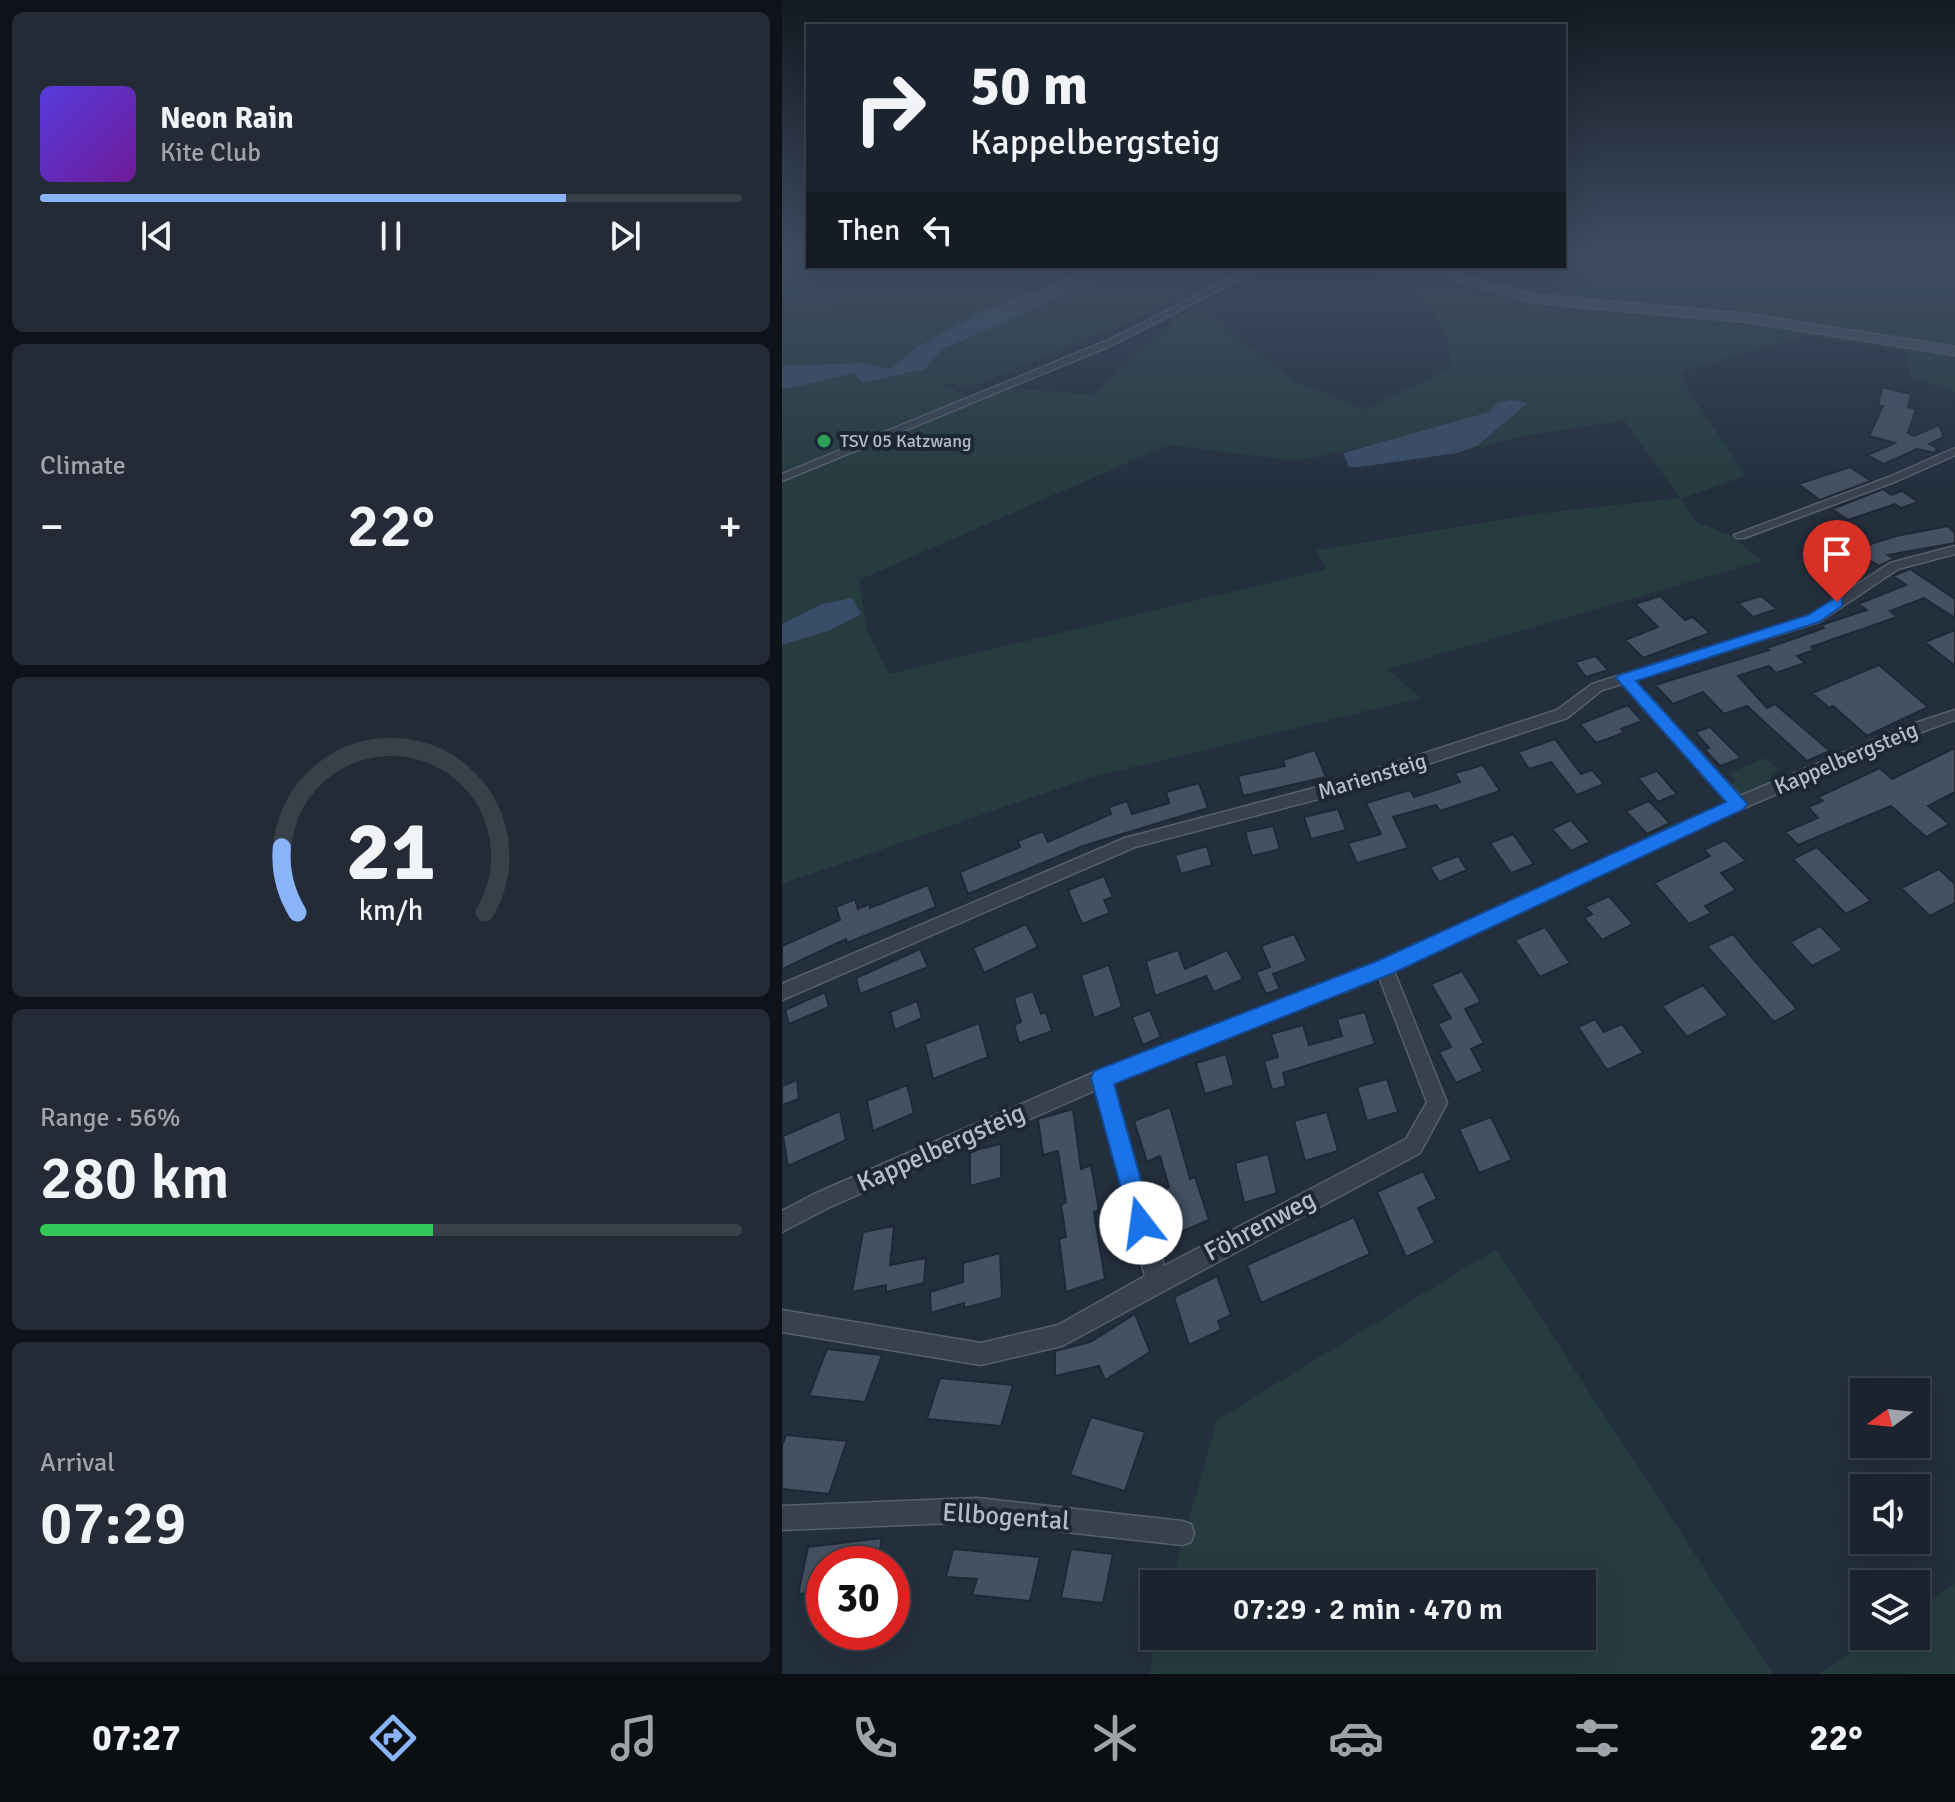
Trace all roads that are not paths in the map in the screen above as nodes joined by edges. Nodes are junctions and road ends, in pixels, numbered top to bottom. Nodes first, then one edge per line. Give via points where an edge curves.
1 (1131, 332) edge
2 (1832, 332) edge
3 (1955, 351) edge
4 (1955, 451) edge
5 (782, 478) edge
6 (1740, 535) dead end
7 (1955, 550) edge
8 (1624, 678) junction
9 (1955, 715) edge
10 (1738, 804) junction
11 (1384, 967) junction
12 (782, 992) edge
13 (1102, 1078) junction
14 (782, 1222) edge
15 (1157, 1281) junction
16 (782, 1321) edge
17 (782, 1518) edge
18 (1182, 1533) dead end

1 - 5 street
2 - 3 main road
4 - 6 street
7 - 8 street, Mariensteig via 1894,566 1814,619
8 - 10 street
8 - 12 street, Mariensteig via 1597,687 1562,714 1418,763 1131,842
9 - 10 street, Kappelbergsteig
10 - 11 street, Kappelbergsteig
11 - 13 street, Kappelbergsteig
11 - 15 street, Föhrenweg via 1437,1103 1413,1146
13 - 14 street, Kappelbergsteig
13 - 15 street
15 - 16 street, Föhrenweg via 1062,1335 981,1354
17 - 18 street, Ellbogental via 977,1510

